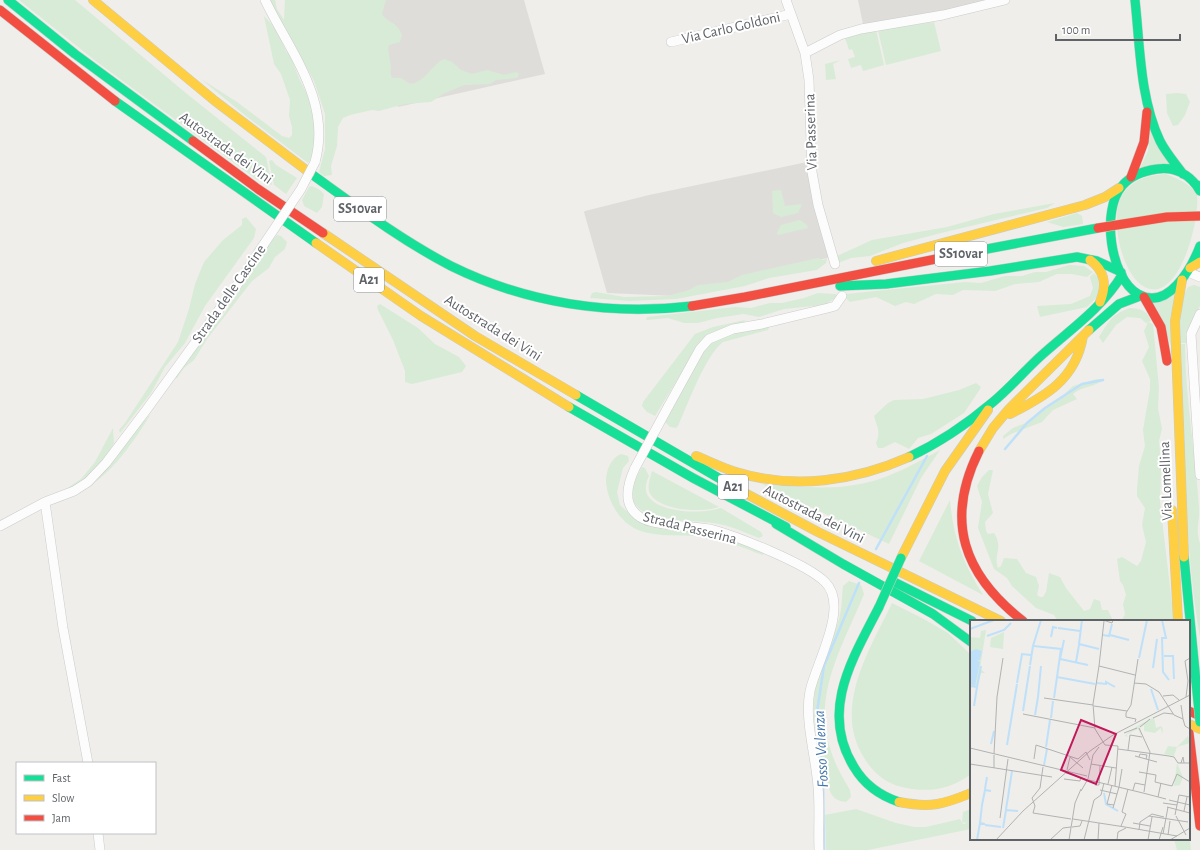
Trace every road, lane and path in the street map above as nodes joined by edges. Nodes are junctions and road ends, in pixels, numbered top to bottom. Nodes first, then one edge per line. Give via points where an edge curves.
1 (8, 0) edge
2 (93, 0) edge
3 (265, 0) edge
4 (786, 0) edge
5 (1005, 0) edge
6 (1135, 0) edge
7 (0, 10) edge
8 (791, 14) junction
9 (671, 42) dead end
10 (805, 53) junction
11 (1147, 89) junction
12 (1183, 174) junction
13 (1131, 177) junction
14 (1199, 187) edge
15 (1119, 188) junction
16 (1200, 216) edge
17 (1200, 246) edge
18 (1087, 258) junction
19 (1200, 262) edge
20 (835, 264) dead end
21 (1189, 270) junction
22 (1121, 274) junction
23 (1200, 277) edge
24 (1182, 280) junction
25 (821, 282) junction
26 (842, 296) dead end
27 (1142, 296) junction
28 (1094, 310) junction
29 (1200, 314) edge
30 (475, 336) junction
31 (1083, 336) junction
32 (1197, 368) edge
33 (1167, 372) dead end
34 (1019, 398) junction
35 (993, 402) junction
36 (1003, 418) junction
37 (969, 439) junction
38 (1200, 474) edge
39 (1172, 501) dead end
40 (45, 502) junction
41 (761, 515) junction
42 (0, 526) edge
43 (970, 620) edge
44 (999, 620) edge
45 (1021, 620) edge
46 (1178, 620) edge
47 (1190, 620) edge
48 (1190, 623) edge
49 (970, 641) edge
50 (1190, 711) edge
51 (1200, 716) edge
52 (1200, 722) edge
53 (1190, 724) edge
54 (1200, 729) edge
55 (1190, 733) edge
56 (1200, 736) edge
57 (1190, 742) edge
58 (88, 762) edge
59 (970, 793) edge
60 (1200, 826) edge
61 (98, 834) edge
62 (100, 850) edge
63 (819, 850) edge

1 - 30 main road, Autostrada dei Vini / A21 via 74,54 234,171
2 - 25 main road, SS10var via 218,104 291,160 412,244 488,282 576,305 640,309 676,307
3 - 40 street, Strada delle Cascine, bridge via 303,71 314,100 320,131 315,162 301,189 228,297 106,463 88,482 74,491
4 - 8 street, Via Passerina
5 - 10 street via 943,15 861,29 840,35
6 - 11 main road
7 - 41 main road, Autostrada dei Vini / A21 via 52,53 208,169 420,315 563,403
8 - 9 street, Via Carlo Goldoni
8 - 10 street, Via Passerina
10 - 20 street, Via Passerina via 809,80 812,172 818,205
11 - 12 main road via 1160,140
11 - 13 main road via 1144,142
12 - 13 main road via 1173,169 1157,168
12 - 14 main road
13 - 15 main road
15 - 22 main road via 1111,205 1110,222 1112,245
15 - 25 main road via 1105,197 1065,211 826,273
16 - 25 main road, SS10var, bridge via 1098,228
17 - 21 main road
18 - 22 main road
18 - 25 main road via 886,284 832,286
18 - 28 main road via 1099,268 1105,282 1104,292
19 - 21 main road
21 - 23 street
21 - 24 main road
22 - 27 main road via 1128,285
22 - 28 main road via 1112,292
24 - 27 main road via 1163,295
24 - 47 main road, Via Lomellina, bridge via 1175,321 1180,489
26 - 63 street, Strada Passerina, bridge via 835,306 733,329 709,340 700,349 626,489 633,511 640,518 713,530 786,558 826,583 833,597 835,609 810,692 818,787
27 - 31 main road via 1108,311
27 - 33 main road via 1155,311 1162,328 1167,350
28 - 35 main road
29 - 32 street via 1191,334
30 - 35 main road via 552,374 671,444 710,463 750,475 800,483 838,480 898,463 947,435
30 - 44 main road, Autostrada dei Vini / A21 via 729,485 818,532
31 - 34 main road
31 - 36 main road via 1082,350 1077,362 1064,379 1038,400
32 - 38 street
34 - 36 main road
34 - 37 main road
35 - 37 main road
36 - 45 main road via 980,448 968,474 962,503 963,526 966,549 979,577 993,595
37 - 59 main road, bridge via 945,471 856,653 844,684 838,724 841,741 856,773 872,790 887,799 913,806 942,805
39 - 46 main road, Via Lomellina
40 - 42 street, Strada delle Cascine
40 - 58 street via 63,628
41 - 43 main road, Autostrada dei Vini / A21
41 - 49 main road via 864,577 918,604
48 - 52 main road, Via Lomellina, bridge
50 - 51 main road
53 - 54 main road
55 - 56 main road
57 - 60 main road
61 - 62 street

